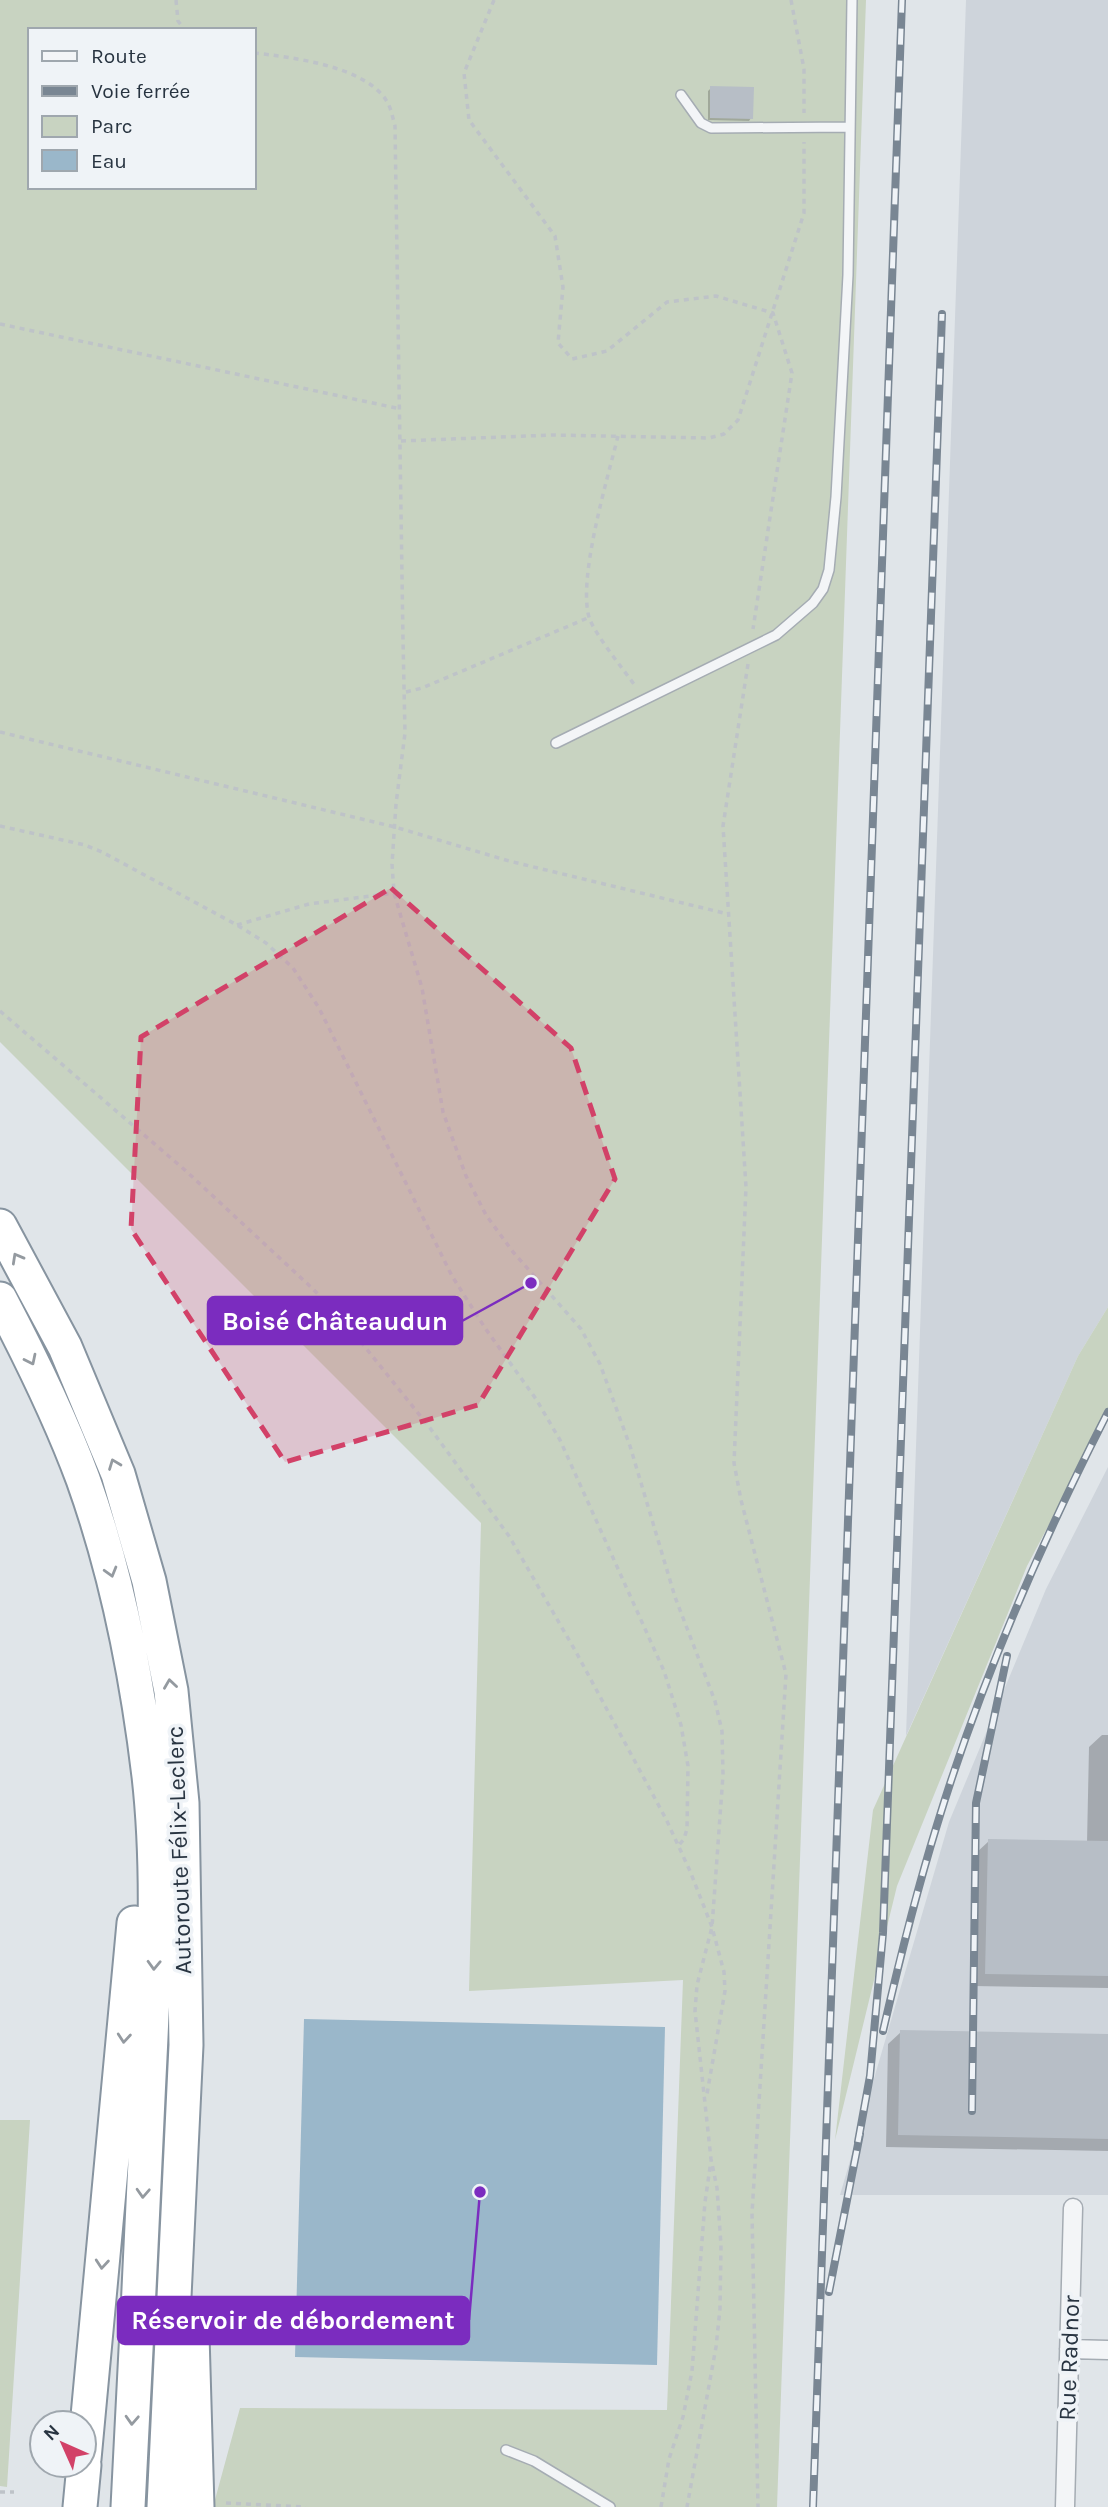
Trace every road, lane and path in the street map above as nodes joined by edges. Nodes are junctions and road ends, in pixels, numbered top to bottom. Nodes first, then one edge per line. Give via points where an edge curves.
1 (176, 0) edge
2 (494, 0) edge
3 (852, 0) edge
4 (791, 1) edge
5 (183, 28) edge
6 (256, 53) edge
7 (681, 95) dead end
8 (849, 127) junction
9 (804, 128) junction
10 (773, 313) junction
11 (0, 324) edge
12 (401, 409) junction
13 (618, 436) junction
14 (401, 441) junction
15 (590, 617) junction
16 (751, 648) junction
17 (406, 692) junction
18 (645, 700) junction
19 (0, 732) edge
20 (556, 743) dead end
21 (0, 826) edge
22 (395, 827) junction
23 (394, 893) junction
24 (729, 914) junction
25 (237, 925) junction
26 (0, 1011) edge
27 (0, 1226) edge
28 (0, 1299) edge
29 (149, 1775) junction
30 (679, 1845) junction
31 (712, 1927) junction
32 (186, 2045) junction
33 (706, 2099) junction
34 (711, 2159) junction
35 (1073, 2208) dead end
36 (1069, 2349) junction
37 (1108, 2350) edge
38 (89, 2409) edge
39 (506, 2450) dead end
40 (82, 2479) edge
41 (0, 2492) edge
42 (14, 2492) dead end
43 (211, 2505) edge
44 (80, 2507) edge
45 (128, 2507) edge
46 (163, 2507) edge
47 (306, 2507) edge
48 (610, 2507) edge
49 (661, 2507) edge
50 (687, 2507) edge
51 (758, 2507) edge
52 (1065, 2507) edge

1 - 5 path
2 - 10 path via 464,73 469,120 555,236 563,287 558,343 572,359 607,351 667,302 716,296
3 - 8 lane
4 - 9 path via 804,69
6 - 12 path via 301,58 362,78 386,100 395,127
7 - 9 lane via 701,123 712,128
8 - 9 lane
8 - 16 lane via 845,361 830,570 808,609
9 - 10 path via 804,213
10 - 13 path via 738,420 724,434 709,438
10 - 16 path via 793,373
11 - 12 path
12 - 14 path
13 - 14 path
13 - 15 path via 587,582
14 - 17 path
15 - 17 path
15 - 18 path
16 - 18 lane
16 - 24 path via 723,825
17 - 22 path
18 - 20 lane
19 - 22 path
21 - 25 path via 102,852
22 - 23 path
22 - 24 path via 509,861
23 - 25 path via 309,904
23 - 31 path via 422,988 443,1112 462,1166 499,1235 575,1321 600,1364 675,1597 715,1702 724,1767
24 - 51 path via 746,1187 734,1463 786,1674 752,2213
25 - 30 path via 285,959 310,993 452,1276 537,1399 569,1458 677,1707 689,1780 687,1829
26 - 30 path via 218,1199 313,1289 361,1342 509,1536
32 -> 27 highway, Autoroute Félix-Leclerc via 180,1775 167,1663 149,1581 98,1423 57,1331
28 -> 29 highway, Autoroute Félix-Leclerc via 53,1406 92,1508 134,1674
29 -> 38 highway
29 -> 45 highway, Autoroute Félix-Leclerc via 154,1961
30 - 31 path
31 - 33 path via 695,2003
31 - 33 path via 725,1991
32 - 43 highway
32 - 46 highway, Autoroute Félix-Leclerc
33 - 34 path
34 - 49 path via 692,2371
34 - 50 path via 718,2188 720,2309
35 - 36 street, Rue Radnor
36 - 37 street
36 - 52 street, Rue Radnor
39 - 48 lane via 534,2460
40 - 44 highway
41 - 42 path
43 - 47 path

